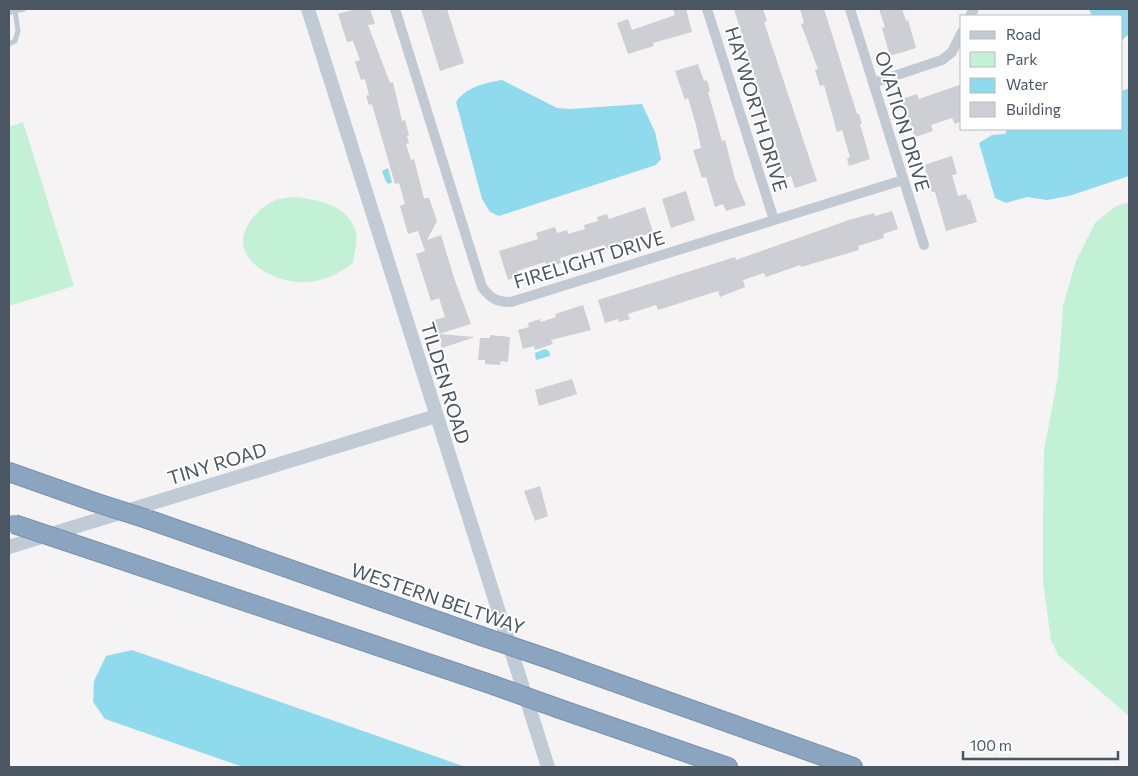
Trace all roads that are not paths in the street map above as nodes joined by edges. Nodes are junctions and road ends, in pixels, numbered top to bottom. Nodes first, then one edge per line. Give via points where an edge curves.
1 (24, 9) edge
2 (308, 9) edge
3 (395, 9) edge
4 (707, 9) edge
5 (850, 9) edge
6 (12, 12) edge
7 (960, 36) edge
8 (9, 44) edge
9 (873, 83) junction
10 (903, 180) junction
11 (774, 220) junction
12 (924, 245) dead end
13 (436, 416) junction
14 (9, 472) edge
15 (11, 523) edge
16 (9, 547) edge
17 (548, 767) edge
18 (728, 767) edge
19 (853, 767) edge

1 - 6 lane
2 - 13 street, TILDEN ROAD
3 - 11 street, FIRELIGHT DRIVE via 482,287 489,297 499,302 511,302
4 - 11 street, HAYWORTH DRIVE
5 - 9 street, OVATION DRIVE
6 - 8 lane via 18,31 15,41
7 - 9 street via 952,52 942,60
9 - 10 street, OVATION DRIVE
10 - 11 street, FIRELIGHT DRIVE
10 - 12 street, OVATION DRIVE
13 - 16 street, TINY ROAD
13 - 17 street, TILDEN ROAD
14 - 19 highway, WESTERN BELTWAY, bridge via 549,658
15 - 18 highway, bridge

